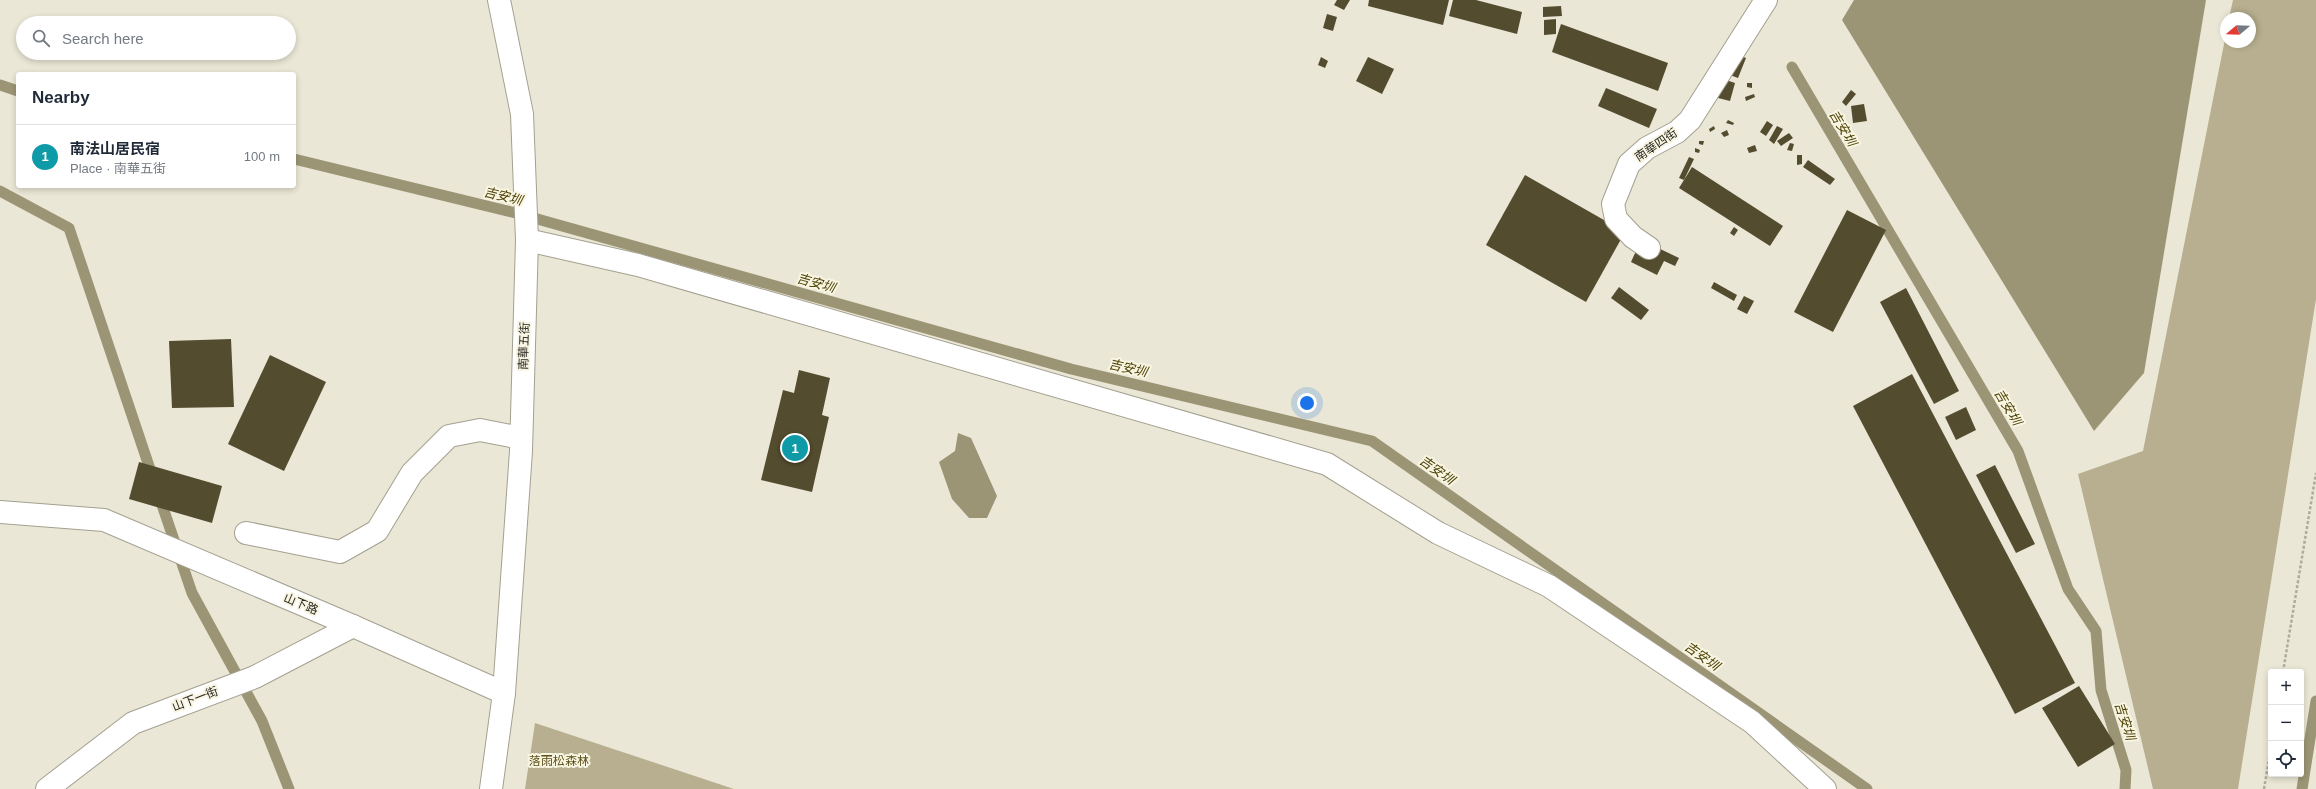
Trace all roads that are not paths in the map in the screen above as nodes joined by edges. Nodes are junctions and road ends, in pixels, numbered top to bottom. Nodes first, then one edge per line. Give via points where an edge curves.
1 (499, 0) edge
2 (1766, 0) edge
3 (527, 240) junction
4 (1649, 248) dead end
5 (521, 438) junction
6 (0, 512) edge
7 (246, 533) dead end
8 (353, 626) junction
9 (504, 693) junction
10 (48, 789) edge
11 (491, 789) edge
12 (1825, 789) edge

1 - 3 street, 南華五街 via 522,114
2 - 4 street, 南華四街 via 1690,120 1629,164 1613,204 1616,219 1633,237
3 - 5 street, 南華五街
3 - 12 street via 638,265 1327,464 1438,533 1549,586 1752,722
5 - 7 street via 480,430 448,436 412,473 378,531 340,552
5 - 9 street, 南華五街
6 - 8 street, 山下路 via 104,520
8 - 9 street, 山下路
8 - 10 street, 山下一街 via 255,677 133,723
9 - 11 street

